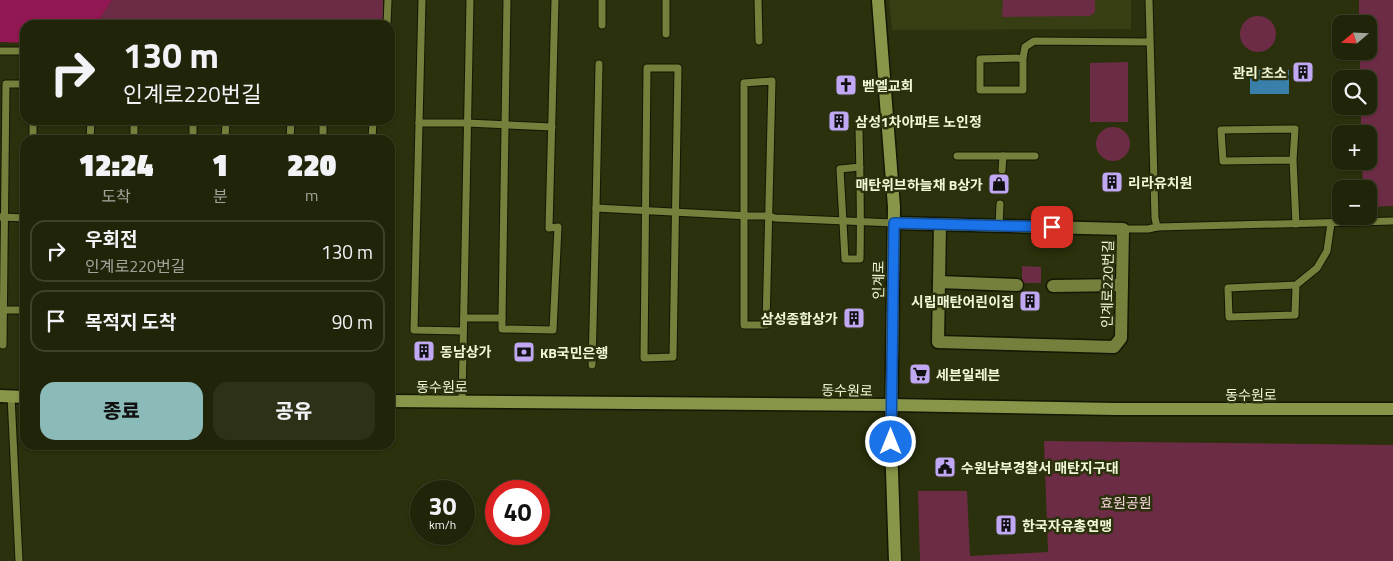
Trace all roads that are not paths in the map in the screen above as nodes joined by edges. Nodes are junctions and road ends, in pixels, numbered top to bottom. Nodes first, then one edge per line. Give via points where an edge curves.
1 (388, 0) edge
2 (422, 0) edge
3 (470, 0) edge
4 (507, 0) edge
5 (555, 0) edge
6 (602, 0) edge
7 (666, 0) edge
8 (758, 0) edge
9 (878, 0) edge
10 (1149, 0) edge
11 (387, 20) edge
12 (602, 25) dead end
13 (666, 34) dead end
14 (759, 42) dead end
15 (1150, 42) junction
16 (0, 51) edge
17 (20, 51) edge
18 (1024, 58) junction
19 (599, 64) dead end
20 (20, 84) edge
21 (419, 123) junction
22 (467, 123) junction
23 (505, 125) junction
24 (552, 128) junction
25 (859, 129) dead end
26 (957, 156) dead end
27 (1003, 156) junction
28 (1035, 156) dead end
29 (1293, 160) junction
30 (860, 168) junction
31 (1002, 170) dead end
32 (1000, 204) dead end
33 (596, 208) junction
34 (645, 210) junction
35 (675, 212) junction
36 (744, 216) junction
37 (769, 216) junction
38 (2, 217) edge
39 (20, 218) edge
40 (843, 221) junction
41 (1393, 221) edge
42 (861, 222) junction
43 (894, 223) junction
44 (1331, 223) junction
45 (940, 224) junction
46 (1296, 224) junction
47 (999, 226) junction
48 (1157, 227) junction
49 (1123, 229) junction
50 (939, 282) junction
51 (1017, 285) dead end
52 (1122, 285) junction
53 (1296, 285) junction
54 (1053, 286) dead end
55 (3, 310) junction
56 (20, 310) edge
57 (464, 318) junction
58 (502, 318) junction
59 (464, 331) junction
60 (2, 345) dead end
61 (592, 364) dead end
62 (6, 396) edge
63 (20, 397) edge
64 (395, 400) edge
65 (462, 401) junction
66 (891, 405) junction
67 (1393, 409) edge
68 (19, 561) edge
69 (895, 561) edge

1 - 11 lane
2 - 21 lane
3 - 22 lane
4 - 23 lane
5 - 24 lane
6 - 12 lane
7 - 13 lane
8 - 14 lane
9 - 43 main road, 인계로
10 - 15 lane
15 - 18 lane via 1034,41 1026,47
15 - 48 lane
16 - 17 lane
18 - 18 lane via 980,59 980,90 1022,90
19 - 33 lane
20 - 38 lane via 6,84
21 - 22 lane
21 - 59 lane via 414,330
22 - 23 lane
22 - 57 lane
23 - 24 lane
23 - 58 lane
24 - 58 lane via 549,228 558,227 553,330 502,329
25 - 30 lane
26 - 27 lane
27 - 28 lane
27 - 31 lane
29 - 29 lane via 1295,129 1221,130 1223,161
29 - 46 lane
30 - 40 lane via 840,169
30 - 42 lane
32 - 47 lane
33 - 34 lane
33 - 61 lane
34 - 35 lane
34 - 35 lane via 647,68 678,68
34 - 35 lane via 644,358 673,357
35 - 36 lane
36 - 37 lane
36 - 37 lane via 744,324 766,325
36 - 37 lane via 744,84 772,81
37 - 40 lane
38 - 39 lane
38 - 55 lane
40 - 42 lane
40 - 42 lane via 845,259 860,259
41 - 44 lane
42 - 43 lane
43 - 45 street, 인계로220번길
43 - 66 main road, 인계로
44 - 46 lane
44 - 53 lane via 1327,251 1317,268
45 - 47 street, 인계로220번길
45 - 50 street, 인계로220번길
46 - 48 lane
47 - 49 street, 인계로220번길
48 - 49 lane
49 - 52 street, 인계로220번길
50 - 51 street
50 - 52 street, 인계로220번길 via 938,342 1114,347 1121,338
52 - 54 street
53 - 53 lane via 1228,288 1229,317 1295,314
55 - 56 lane
55 - 60 lane
57 - 58 lane
57 - 59 lane
59 - 65 lane
62 - 63 main road
62 - 68 lane
64 - 65 main road, 동수원로
65 - 66 main road, 동수원로
66 - 67 main road, 동수원로
66 - 69 main road, 인계로

